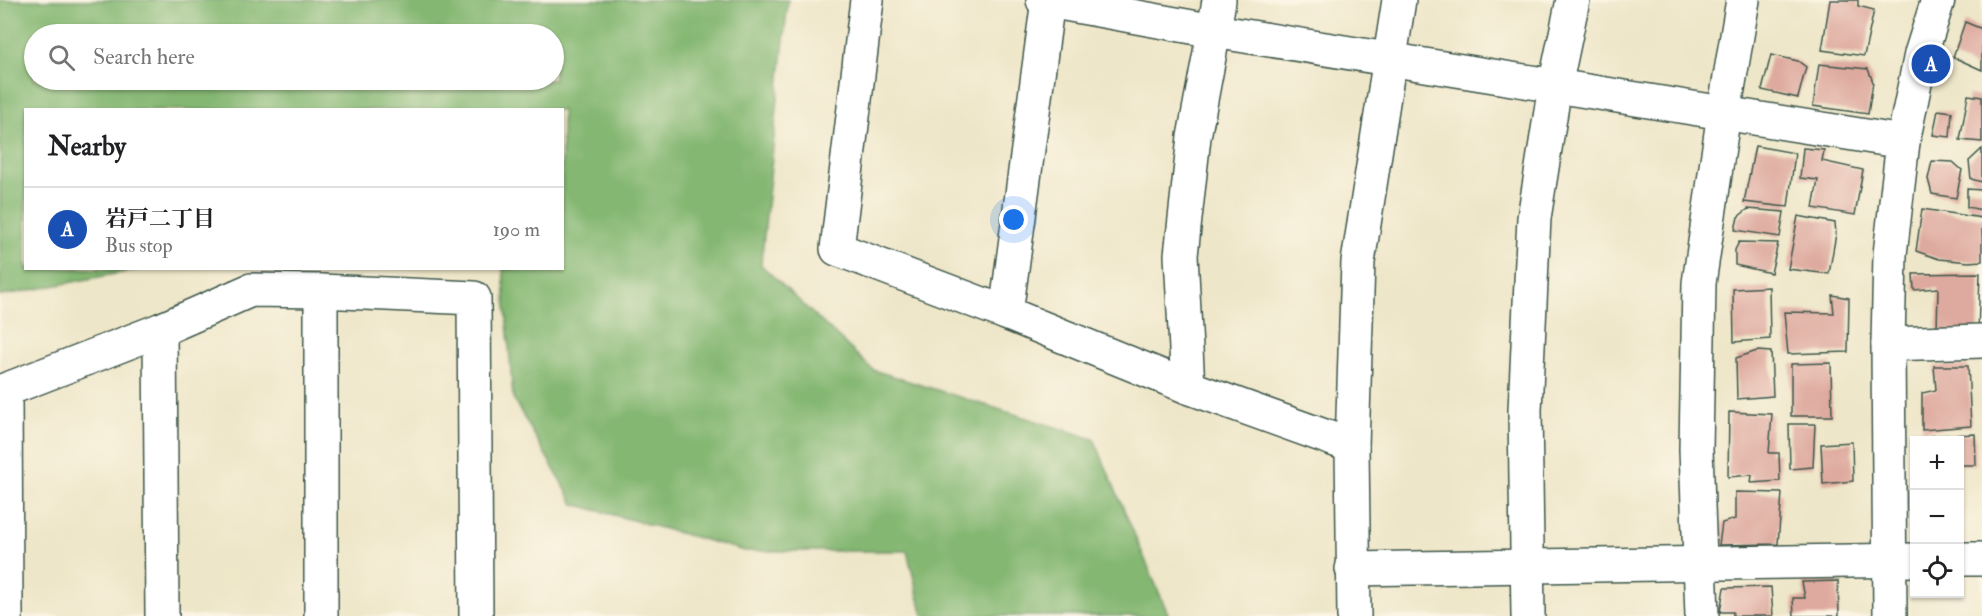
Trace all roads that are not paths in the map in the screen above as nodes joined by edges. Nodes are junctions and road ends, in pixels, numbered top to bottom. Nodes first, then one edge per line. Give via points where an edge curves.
1 (867, 0) edge
2 (1046, 0) edge
3 (1400, 0) edge
4 (1573, 0) edge
5 (1743, 0) edge
6 (1938, 0) edge
7 (1216, 16) edge
8 (1389, 59) junction
9 (1555, 86) junction
10 (1724, 113) junction
11 (1903, 142) junction
12 (321, 291) junction
13 (1006, 313) junction
14 (160, 330) junction
15 (1982, 341) edge
16 (1888, 344) junction
17 (1188, 387) junction
18 (2, 391) edge
19 (1352, 446) junction
20 (1964, 559) edge
21 (1982, 559) edge
22 (1902, 560) edge
23 (1701, 563) junction
24 (1527, 566) junction
25 (1353, 569) junction
26 (6, 616) edge
27 (162, 616) edge
28 (321, 616) edge
29 (476, 616) edge
30 (1354, 616) edge
31 (1528, 616) edge
32 (1702, 616) edge
33 (1890, 616) edge

1 - 13 street via 837,249
2 - 7 street
2 - 13 street
3 - 8 street
4 - 9 street
5 - 10 street
6 - 11 street via 1921,54
7 - 8 street
7 - 17 street via 1194,137 1181,255
8 - 9 street
8 - 19 street via 1358,262
9 - 10 street
9 - 24 street via 1534,218 1525,410
10 - 11 street
10 - 23 street via 1698,283 1696,449
11 - 16 street via 1890,254
12 - 14 street via 251,290
12 - 28 street
12 - 29 street via 474,298
13 - 17 street
14 - 18 street
14 - 27 street
15 - 16 street
16 - 22 street
17 - 19 street
18 - 26 street
19 - 25 street
20 - 21 street
22 - 23 street
22 - 33 street
23 - 24 street
23 - 32 street
24 - 25 street
24 - 31 street
25 - 30 street

